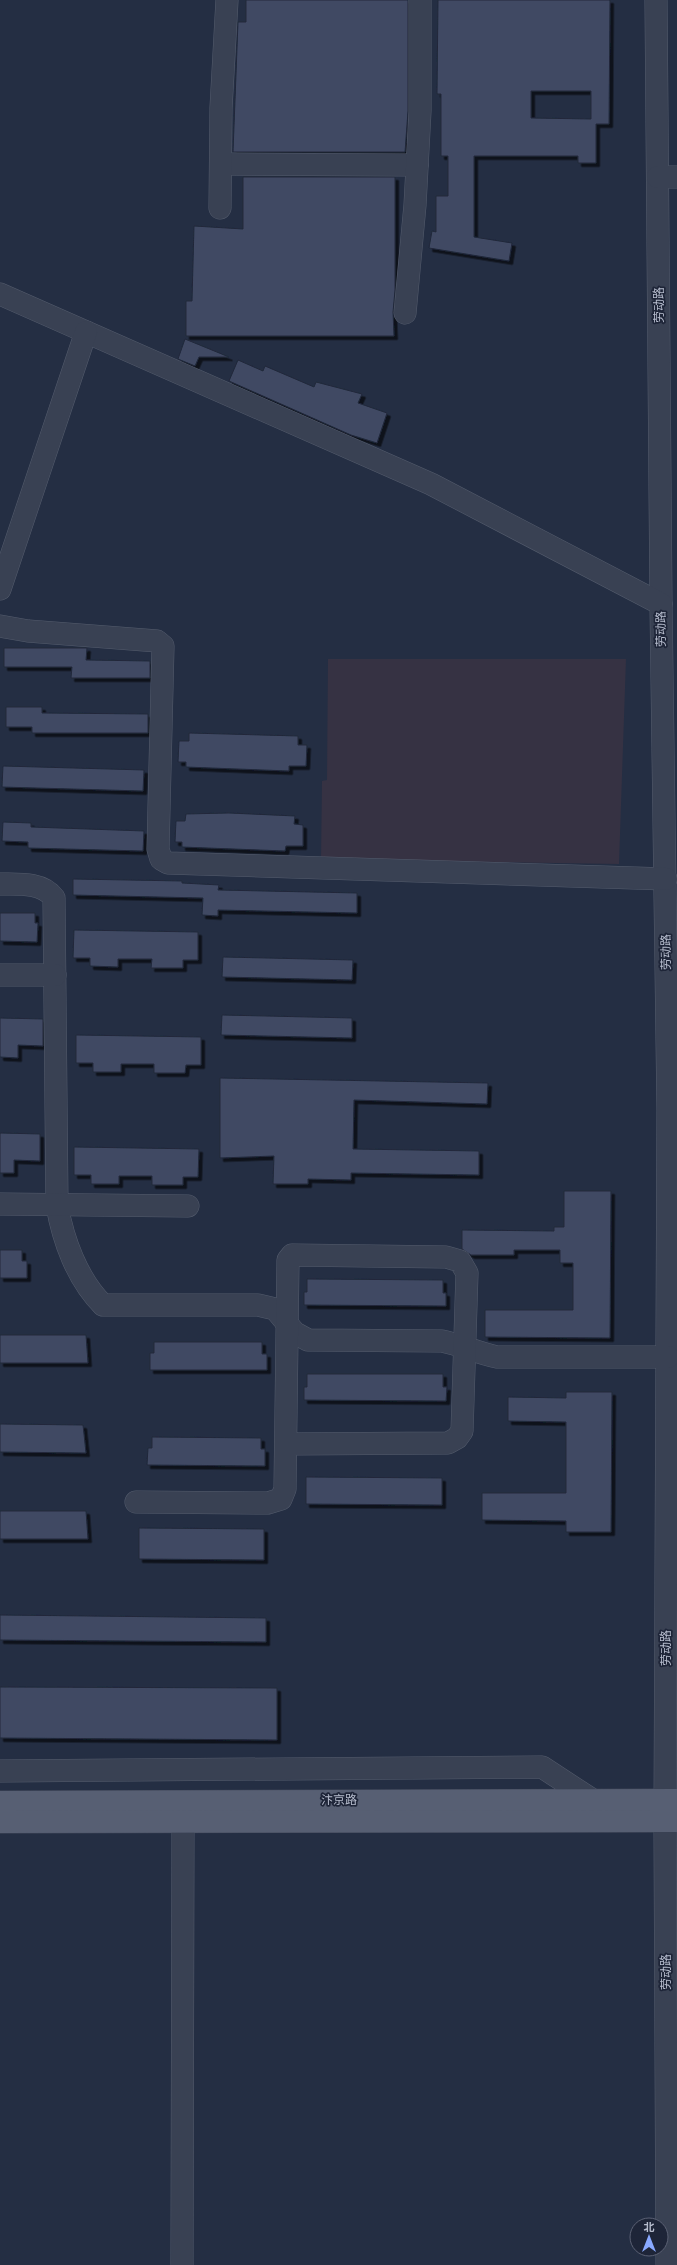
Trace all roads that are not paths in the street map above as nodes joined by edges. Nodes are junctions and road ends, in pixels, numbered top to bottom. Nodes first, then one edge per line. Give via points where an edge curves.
1 (227, 0) edge
2 (420, 0) edge
3 (656, 0) edge
4 (221, 164) junction
5 (417, 165) junction
6 (668, 177) edge
7 (220, 208) dead end
8 (0, 294) edge
9 (405, 313) dead end
10 (86, 332) junction
11 (0, 589) edge
12 (661, 604) junction
13 (0, 626) edge
14 (671, 801) edge
15 (666, 880) junction
16 (0, 884) edge
17 (0, 975) edge
18 (55, 975) junction
19 (0, 1204) edge
20 (57, 1205) junction
21 (188, 1206) dead end
22 (287, 1325) junction
23 (465, 1347) junction
24 (668, 1357) junction
25 (286, 1444) junction
26 (136, 1502) dead end
27 (0, 1771) edge
28 (591, 1799) junction
29 (0, 1802) edge
30 (671, 1810) edge
31 (183, 1821) junction
32 (0, 1822) edge
33 (182, 2265) edge
34 (667, 2265) edge

1 - 4 street via 221,108
2 - 5 street via 420,111
3 - 6 street, 劳动路
4 - 5 street
4 - 7 street
5 - 9 street
6 - 12 street, 劳动路
8 - 10 street
10 - 11 street
10 - 12 street via 431,484
12 - 14 street, 劳动路
13 - 15 street via 28,631 157,641 162,646 158,849 161,859 168,863
14 - 15 street, 劳动路
15 - 24 street, 劳动路
16 - 18 street via 38,887 49,892 54,898
17 - 18 street
18 - 20 street
19 - 20 street
20 - 21 street
20 - 22 street via 60,1226 74,1261 85,1282 103,1305 258,1305 275,1310
22 - 23 street via 308,1340 442,1341
22 - 23 street via 288,1260 292,1254 446,1257 460,1261 466,1273
22 - 25 street
23 - 24 street via 497,1357
23 - 25 street via 462,1431 457,1438 448,1443
24 - 30 street, 劳动路
25 - 26 street via 285,1489 281,1499 268,1503
27 - 28 street via 542,1767
28 - 29 main road, 汴京路
28 - 30 main road, 汴京路
30 - 31 main road, 汴京路
30 - 34 street, 劳动路
31 - 32 main road, 汴京路
31 - 33 street

